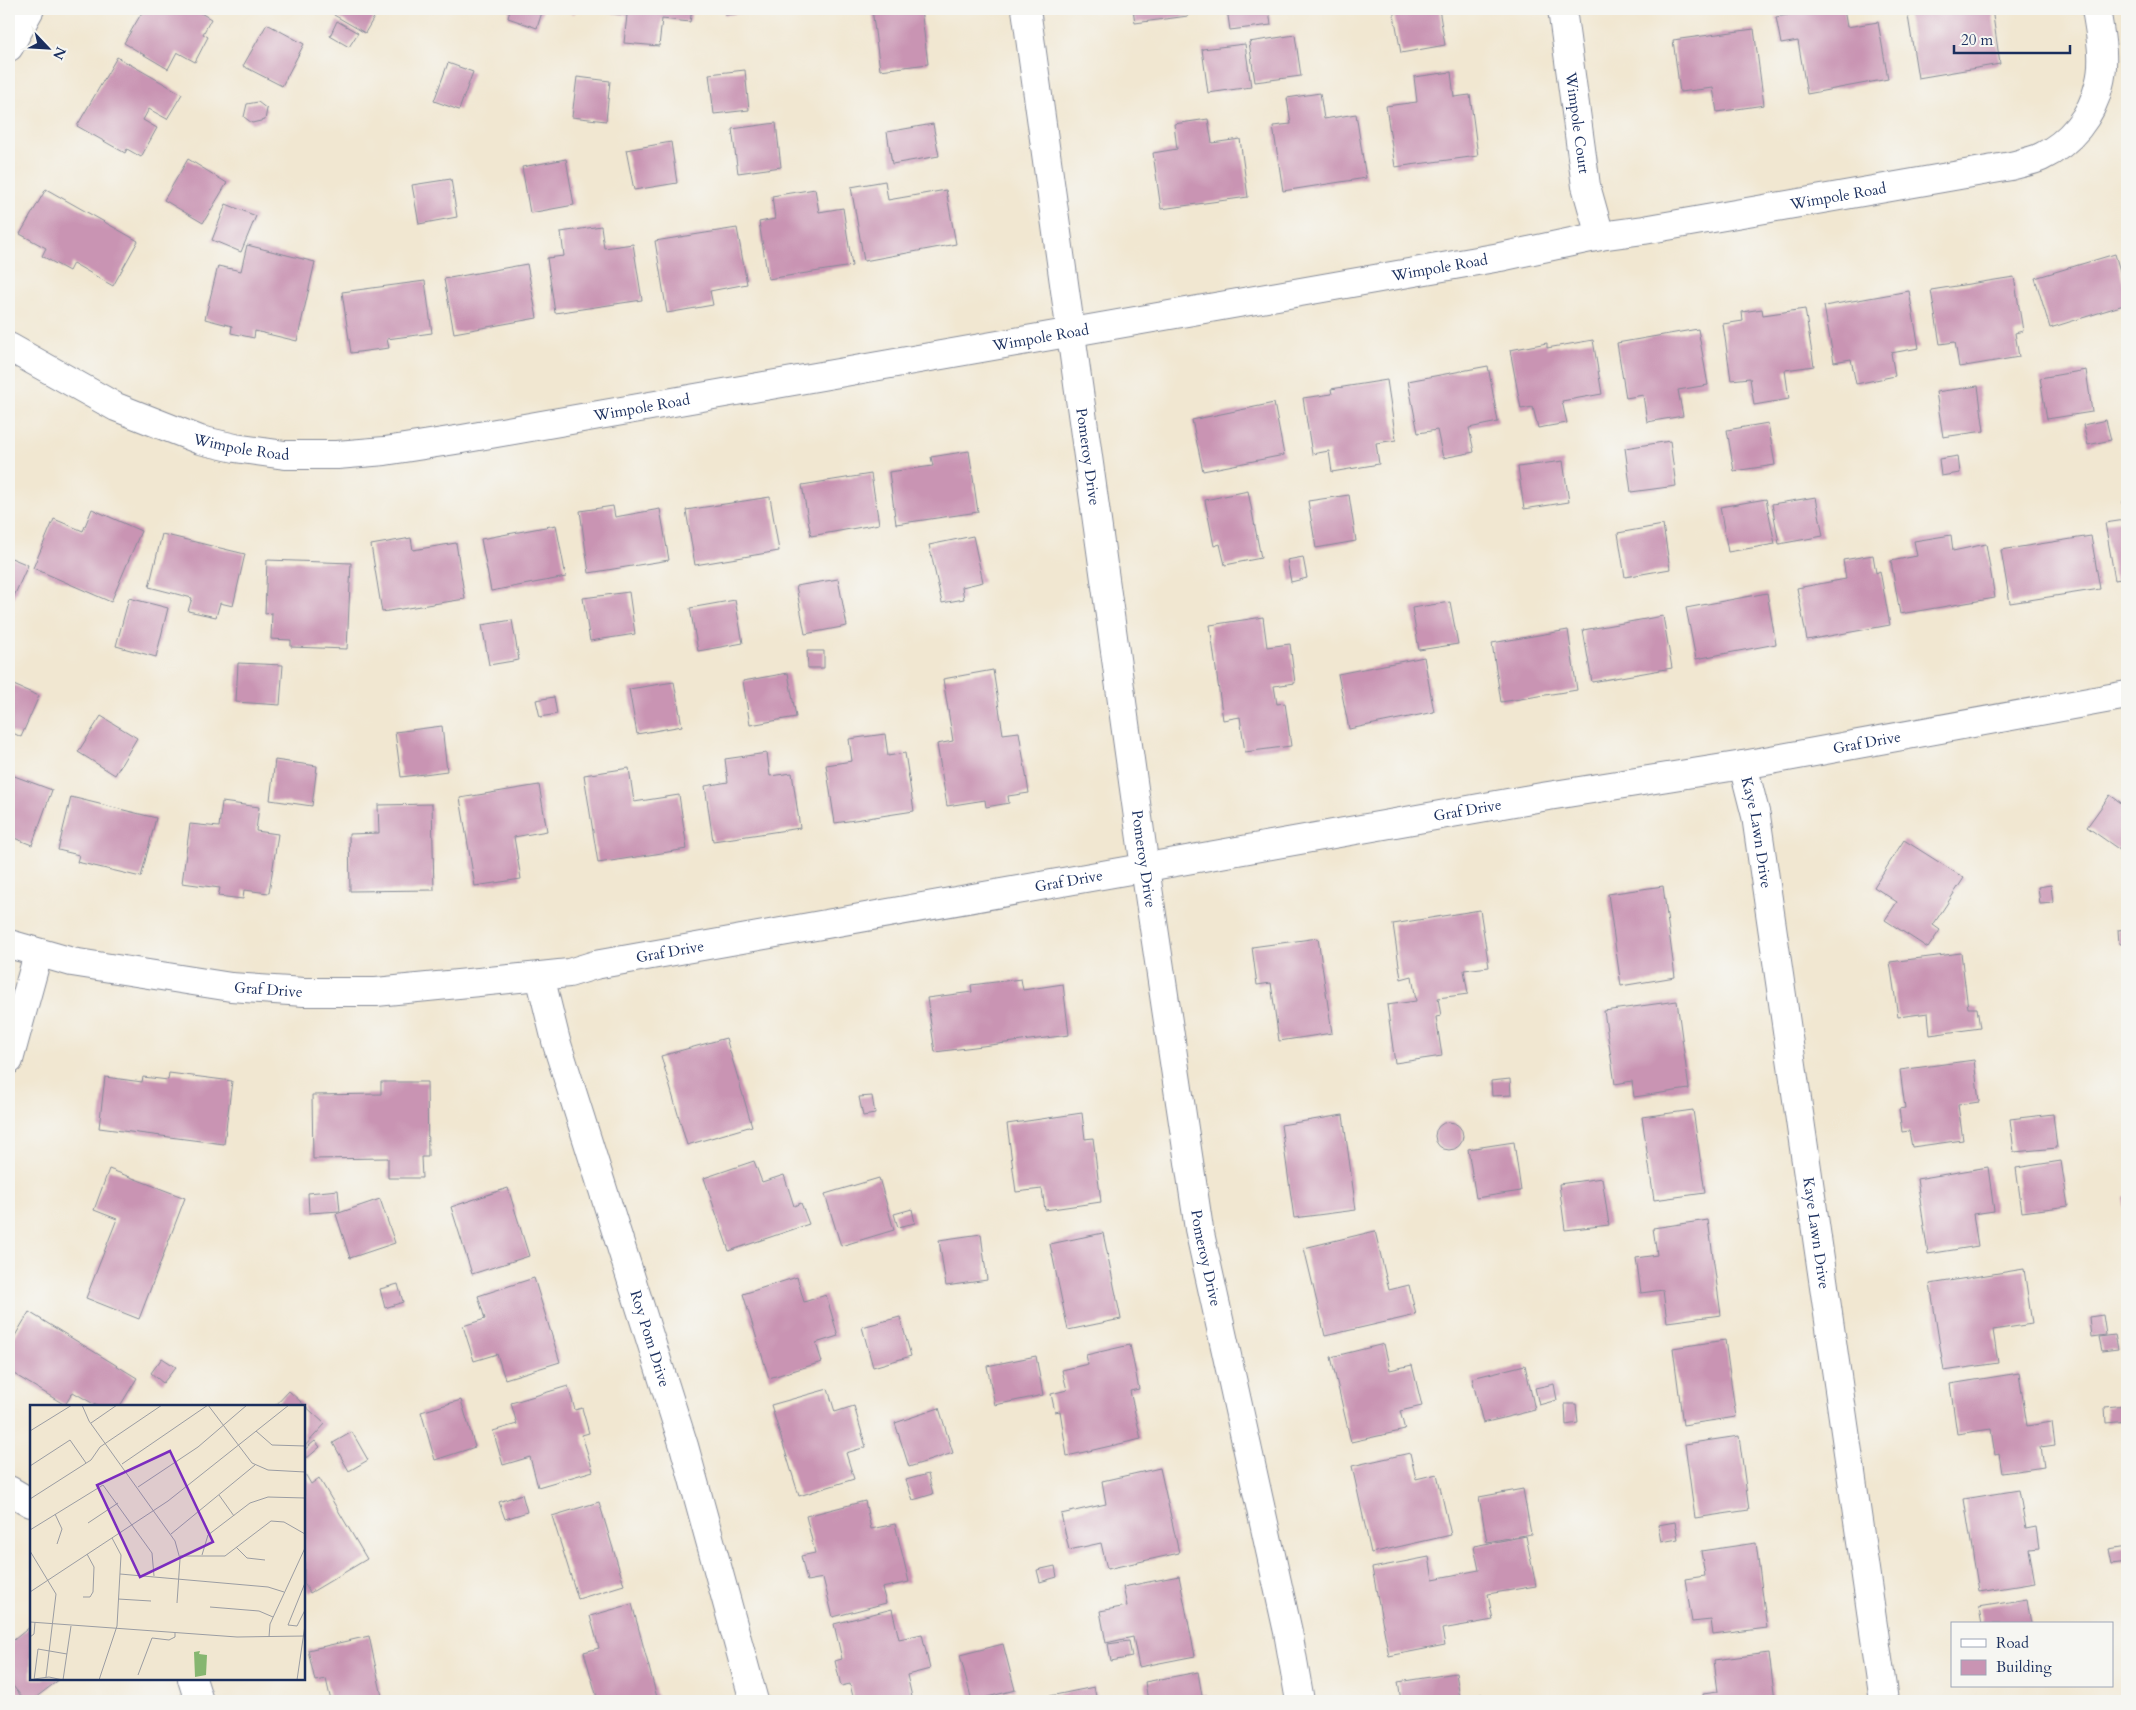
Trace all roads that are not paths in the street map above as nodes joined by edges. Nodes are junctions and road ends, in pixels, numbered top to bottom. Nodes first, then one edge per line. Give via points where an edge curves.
1 (30, 9) edge
2 (1026, 9) edge
3 (1562, 9) edge
4 (2096, 9) edge
5 (9, 46) edge
6 (1600, 236) junction
7 (1071, 332) junction
8 (9, 347) edge
9 (2127, 695) edge
10 (1744, 764) junction
11 (1145, 868) junction
12 (9, 944) edge
13 (38, 954) junction
14 (540, 976) junction
15 (9, 1060) edge
16 (9, 1490) edge
17 (30, 1502) edge
18 (192, 1680) edge
19 (199, 1701) edge
20 (754, 1701) edge
21 (1300, 1701) edge
22 (1884, 1701) edge

1 - 5 street
2 - 7 street, Pomeroy Drive
3 - 6 street, Wimpole Court via 1586,186
4 - 6 street, Wimpole Road via 2102,47 2100,84 2079,127 2040,157 2011,166
6 - 7 street, Wimpole Road via 1500,257
7 - 8 street, Wimpole Road via 462,439 337,455 285,455 200,440 116,407
7 - 11 street, Pomeroy Drive
9 - 10 street, Graf Drive
10 - 11 street, Graf Drive
10 - 22 street, Kaye Lawn Drive via 1756,816
11 - 14 street, Graf Drive
11 - 21 street, Pomeroy Drive via 1199,1229 1288,1632
12 - 13 street, Graf Drive
13 - 14 street, Graf Drive via 231,987 304,992 376,992
13 - 15 street
14 - 20 street, Roy Pom Drive via 556,1041 684,1446
16 - 17 street
18 - 19 street

